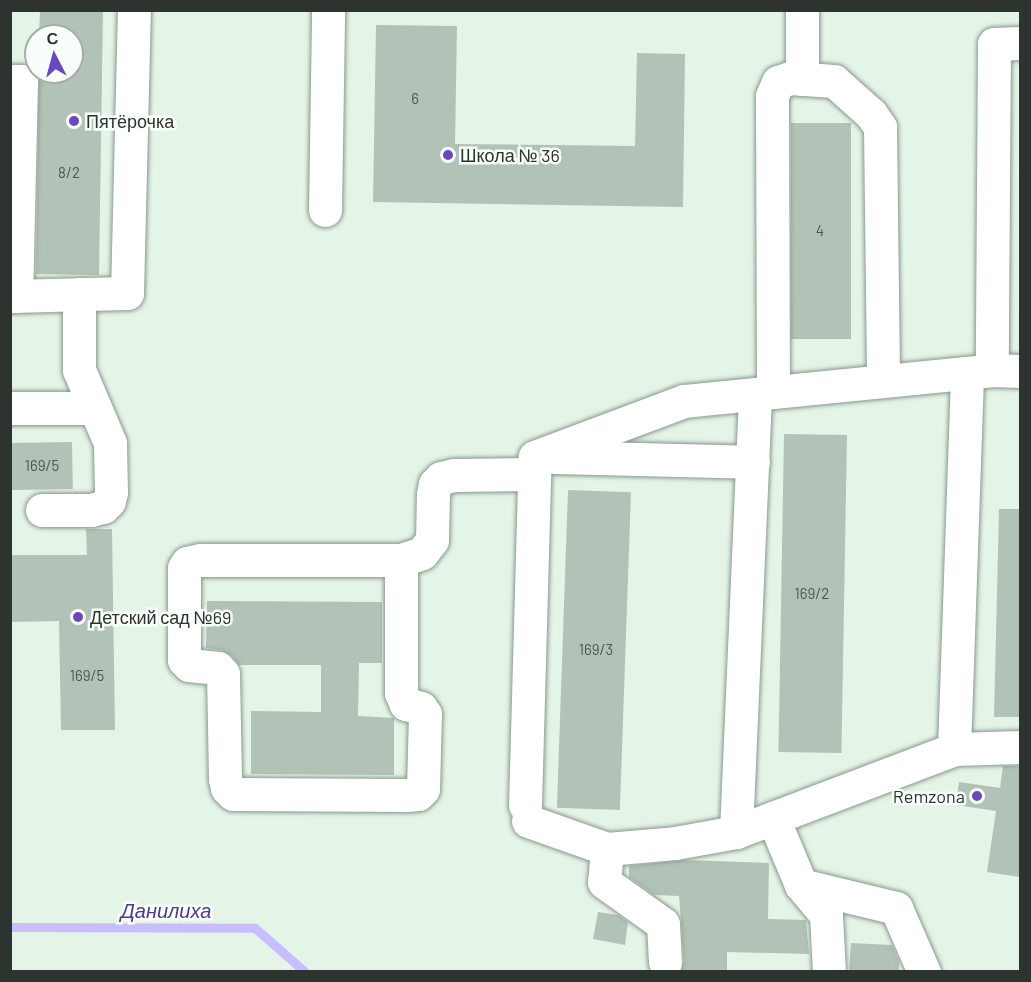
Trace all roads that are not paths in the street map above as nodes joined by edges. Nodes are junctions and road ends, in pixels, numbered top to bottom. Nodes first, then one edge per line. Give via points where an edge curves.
1 (134, 10) edge
2 (328, 10) edge
3 (802, 10) edge
4 (1020, 43) edge
5 (802, 79) junction
6 (10, 81) edge
7 (325, 210) dead end
8 (79, 294) junction
9 (13, 296) edge
10 (993, 371) edge
11 (883, 381) junction
12 (764, 393) junction
13 (10, 408) edge
14 (95, 408) junction
15 (753, 462) junction
16 (535, 466) junction
17 (42, 510) dead end
18 (401, 560) junction
19 (1020, 747) edge
20 (954, 749) junction
21 (773, 818) junction
22 (736, 832) junction
23 (607, 849) junction
24 (801, 885) junction
25 (665, 962) dead end
26 (829, 972) edge
27 (924, 972) edge

1 - 8 lane via 127,293
2 - 7 lane
3 - 5 lane
4 - 10 lane via 994,44
5 - 11 lane via 834,81 880,127
5 - 12 lane via 778,82 772,96
6 - 9 lane via 21,81
8 - 9 lane
8 - 14 lane via 79,370
10 - 11 lane
10 - 20 lane
11 - 12 lane
12 - 15 lane
12 - 16 lane via 684,401
13 - 14 lane
14 - 17 lane via 110,443 108,501 91,510
15 - 16 lane
15 - 22 lane
16 - 18 lane via 441,478 435,484 432,540 422,553
16 - 23 lane via 526,813
18 - 18 lane via 401,693 406,704 421,708 425,714 423,789 407,795 233,794 225,779 224,674 218,668 189,665 184,660 184,568 200,560
19 - 20 lane
20 - 21 lane
21 - 22 lane
21 - 24 lane
22 - 23 lane
23 - 25 lane via 604,882 663,924
24 - 26 lane via 826,915
24 - 27 lane via 896,908

